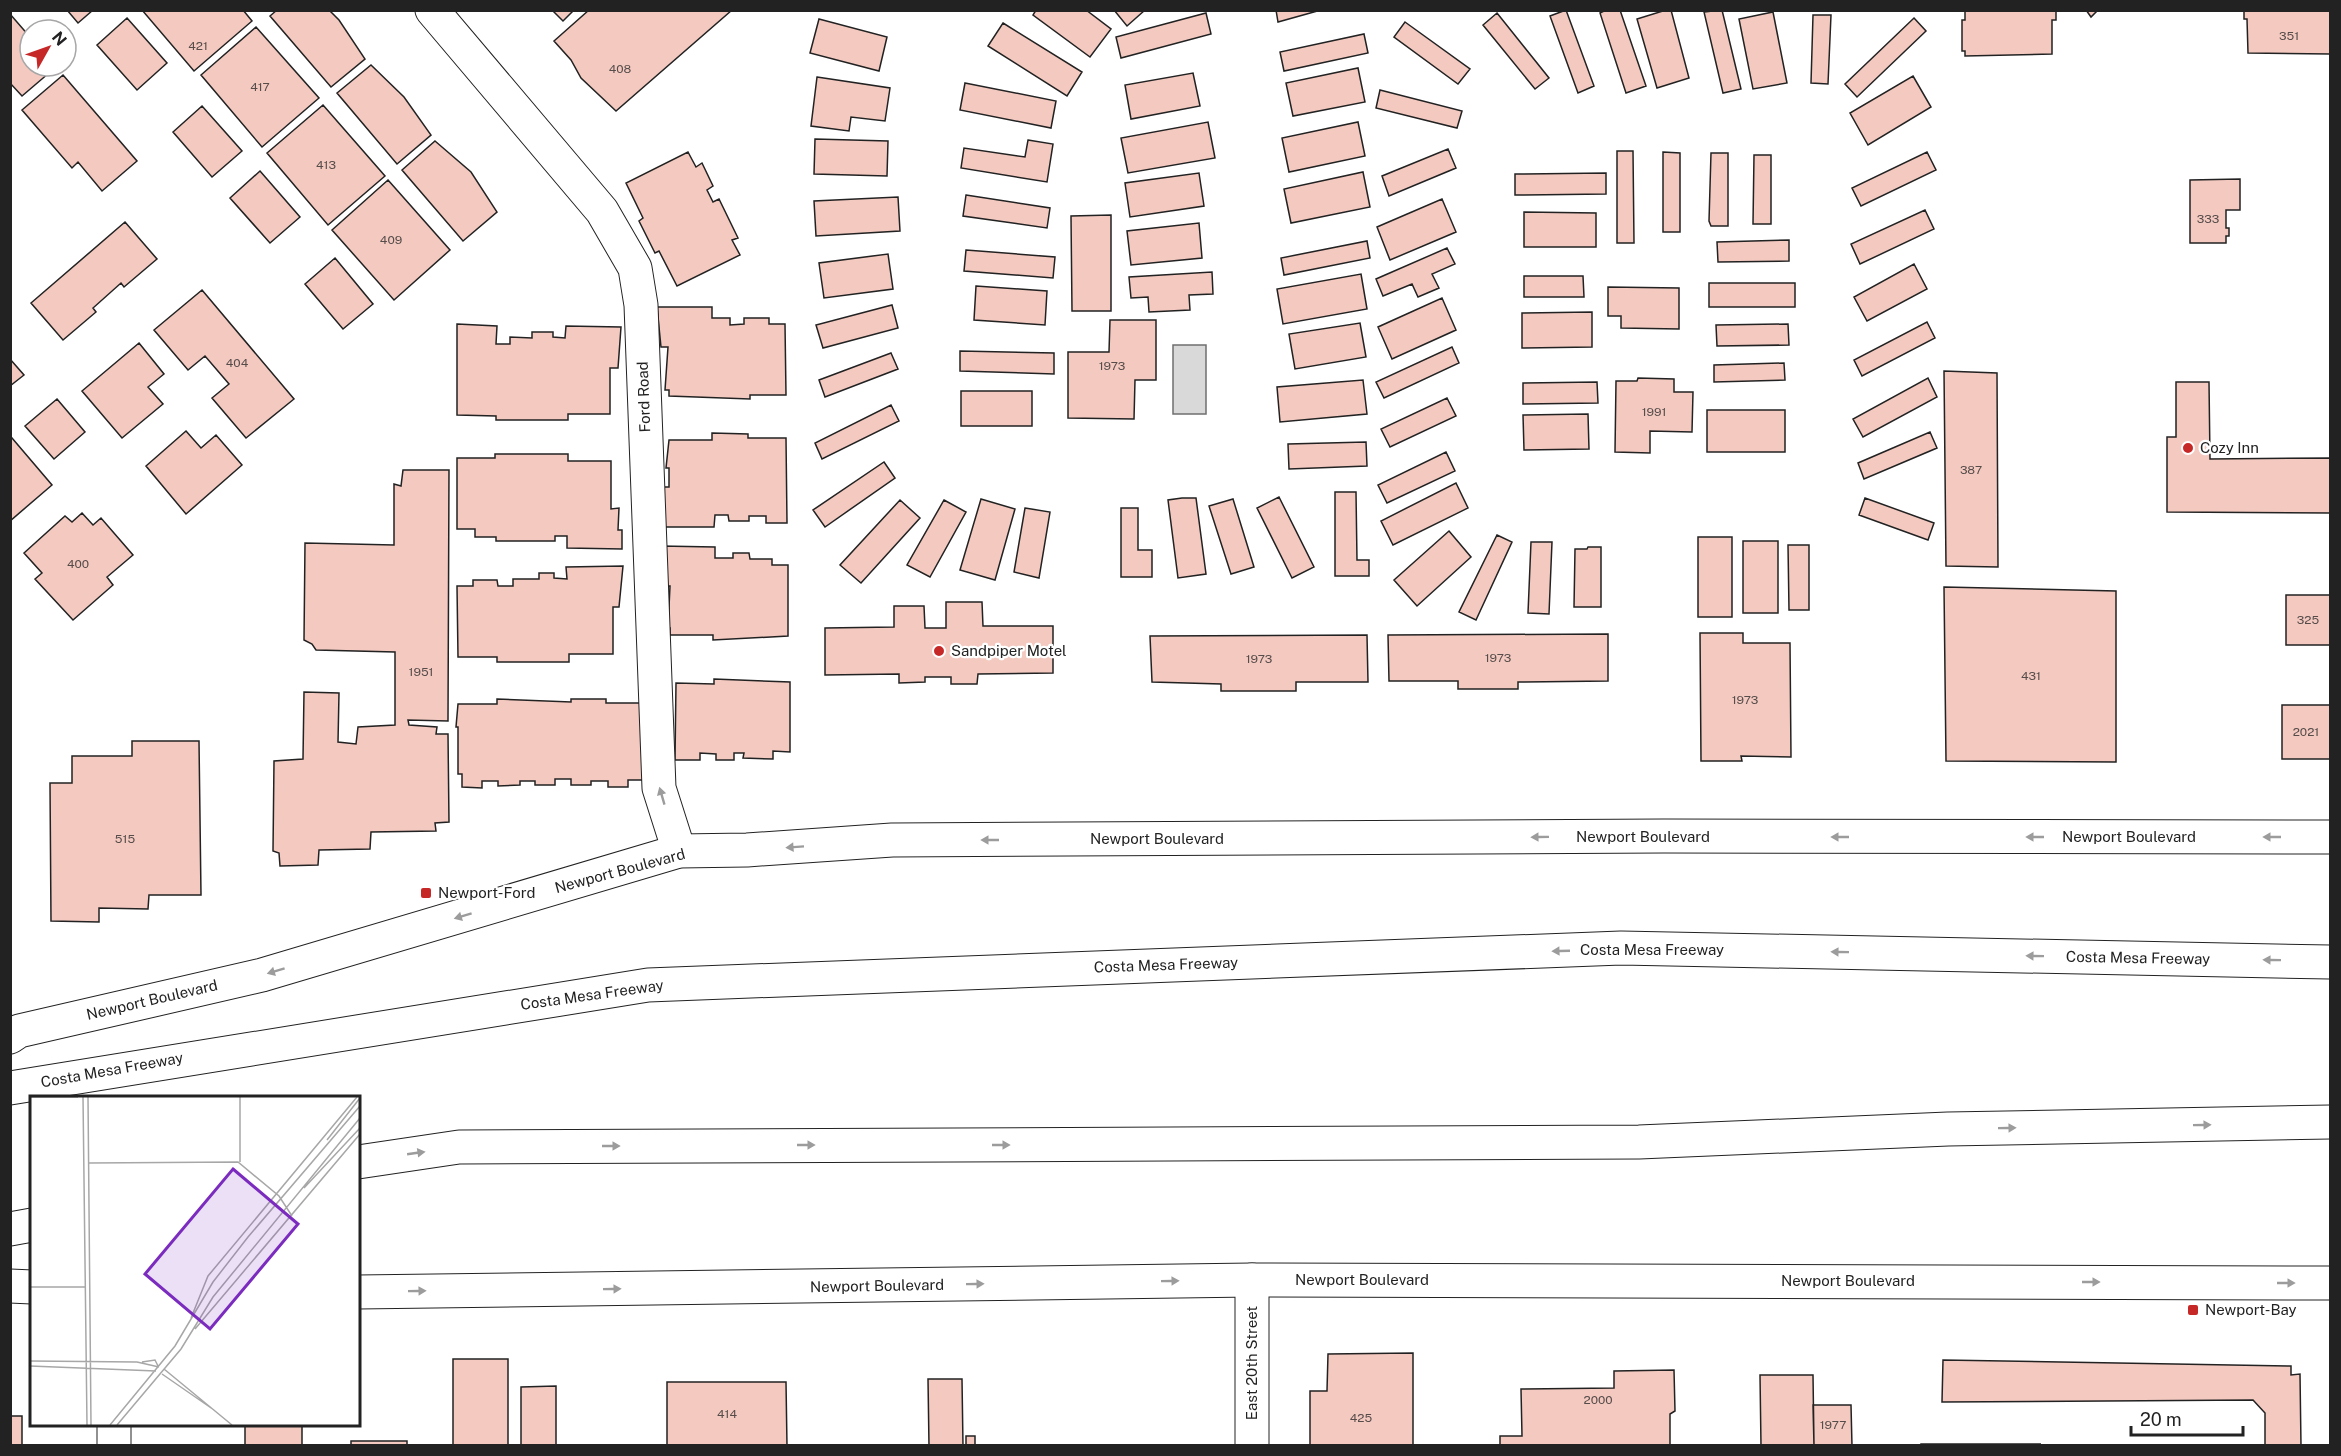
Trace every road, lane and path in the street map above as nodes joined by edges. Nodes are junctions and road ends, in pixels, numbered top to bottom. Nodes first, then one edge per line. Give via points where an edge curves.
1 (432, 10) edge
2 (2331, 837) edge
3 (679, 852) junction
4 (2331, 962) edge
5 (10, 1037) edge
6 (10, 1088) edge
7 (2331, 1122) edge
8 (360, 1162) edge
9 (30, 1225) edge
10 (10, 1229) edge
11 (1252, 1280) junction
12 (2331, 1283) edge
13 (10, 1286) edge
14 (30, 1287) edge
15 (360, 1292) edge
16 (114, 1426) edge
17 (114, 1446) edge
18 (1252, 1446) edge

3 -> 1 main road, Ford Road via 659,788 641,304 634,268 602,211
2 -> 3 main road, Newport Boulevard via 892,840
3 -> 5 main road, Newport Boulevard via 262,975 19,1031
4 -> 6 main road, Costa Mesa Freeway via 1621,948 648,985
8 -> 7 main road via 459,1147 1639,1142 1948,1129
9 - 10 main road
11 -> 12 main road, Newport Boulevard
15 -> 11 main road, Newport Boulevard
11 - 18 main road, East 20th Street
13 - 14 main road
16 - 17 main road

